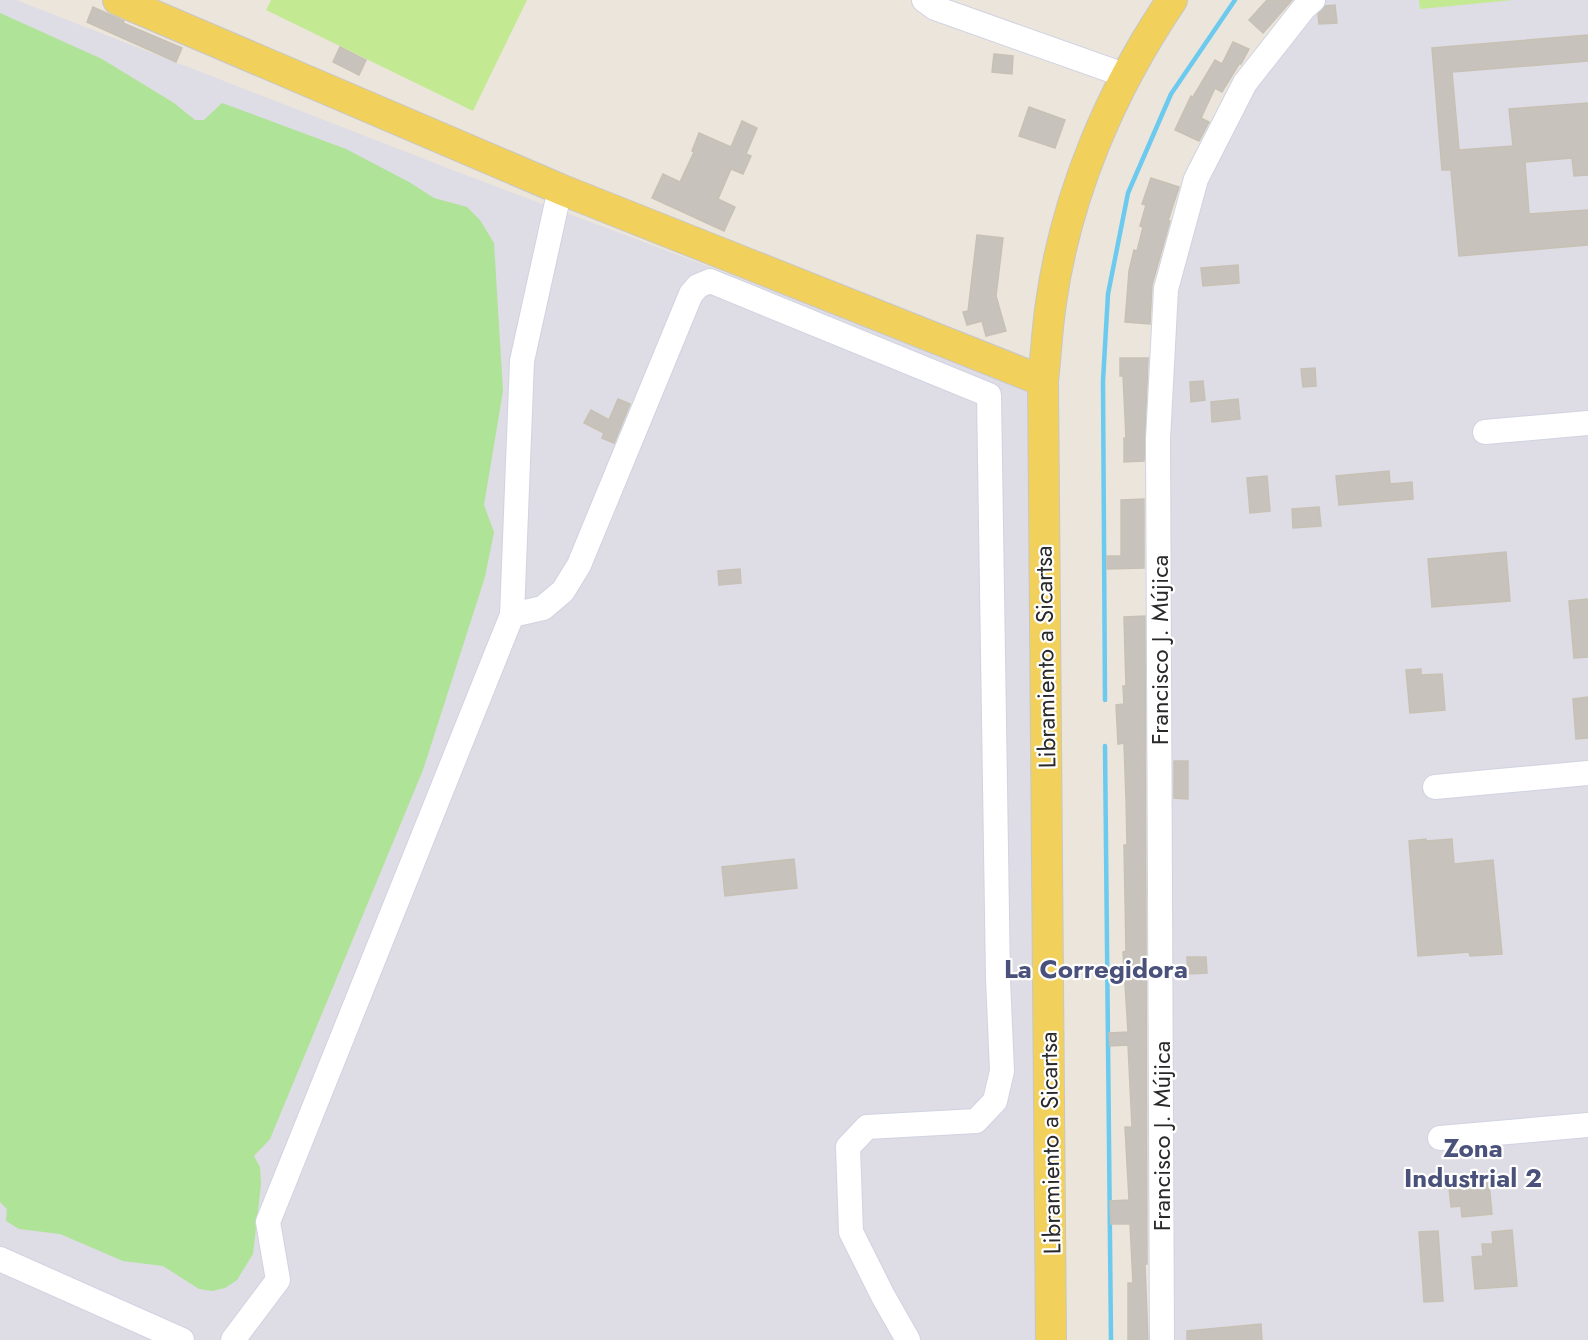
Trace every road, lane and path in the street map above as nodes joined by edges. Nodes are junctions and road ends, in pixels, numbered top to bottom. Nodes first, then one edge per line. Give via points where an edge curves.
1 (118, 0) edge
2 (924, 0) edge
3 (1312, 0) edge
4 (1168, 2) edge
5 (1127, 76) junction
6 (560, 189) junction
7 (1043, 381) junction
8 (1588, 423) edge
9 (1485, 432) dead end
10 (512, 615) junction
11 (1588, 773) edge
12 (1435, 787) dead end
13 (1588, 1125) edge
14 (1440, 1138) dead end
15 (0, 1259) edge
16 (182, 1340) edge
17 (232, 1340) edge
18 (908, 1340) edge
19 (1051, 1340) edge
20 (1162, 1340) edge

1 - 6 main road
2 - 5 street via 934,8
3 - 20 street, Francisco J. Mújica via 1245,83 1196,179 1166,289 1158,439
4 - 5 main road, Libramiento a Sicartsa
5 - 7 main road, Libramiento a Sicartsa via 1099,129 1068,224 1051,302
6 - 7 main road
6 - 10 street via 522,361
7 - 19 main road, Libramiento a Sicartsa
8 - 9 street
10 - 17 street via 268,1222 278,1280
10 - 18 street via 543,608 563,591 579,565 691,294 698,286 710,281 989,395 1002,1071 995,1101 976,1121 867,1127 848,1147 851,1232
11 - 12 street
13 - 14 street
15 - 16 street

